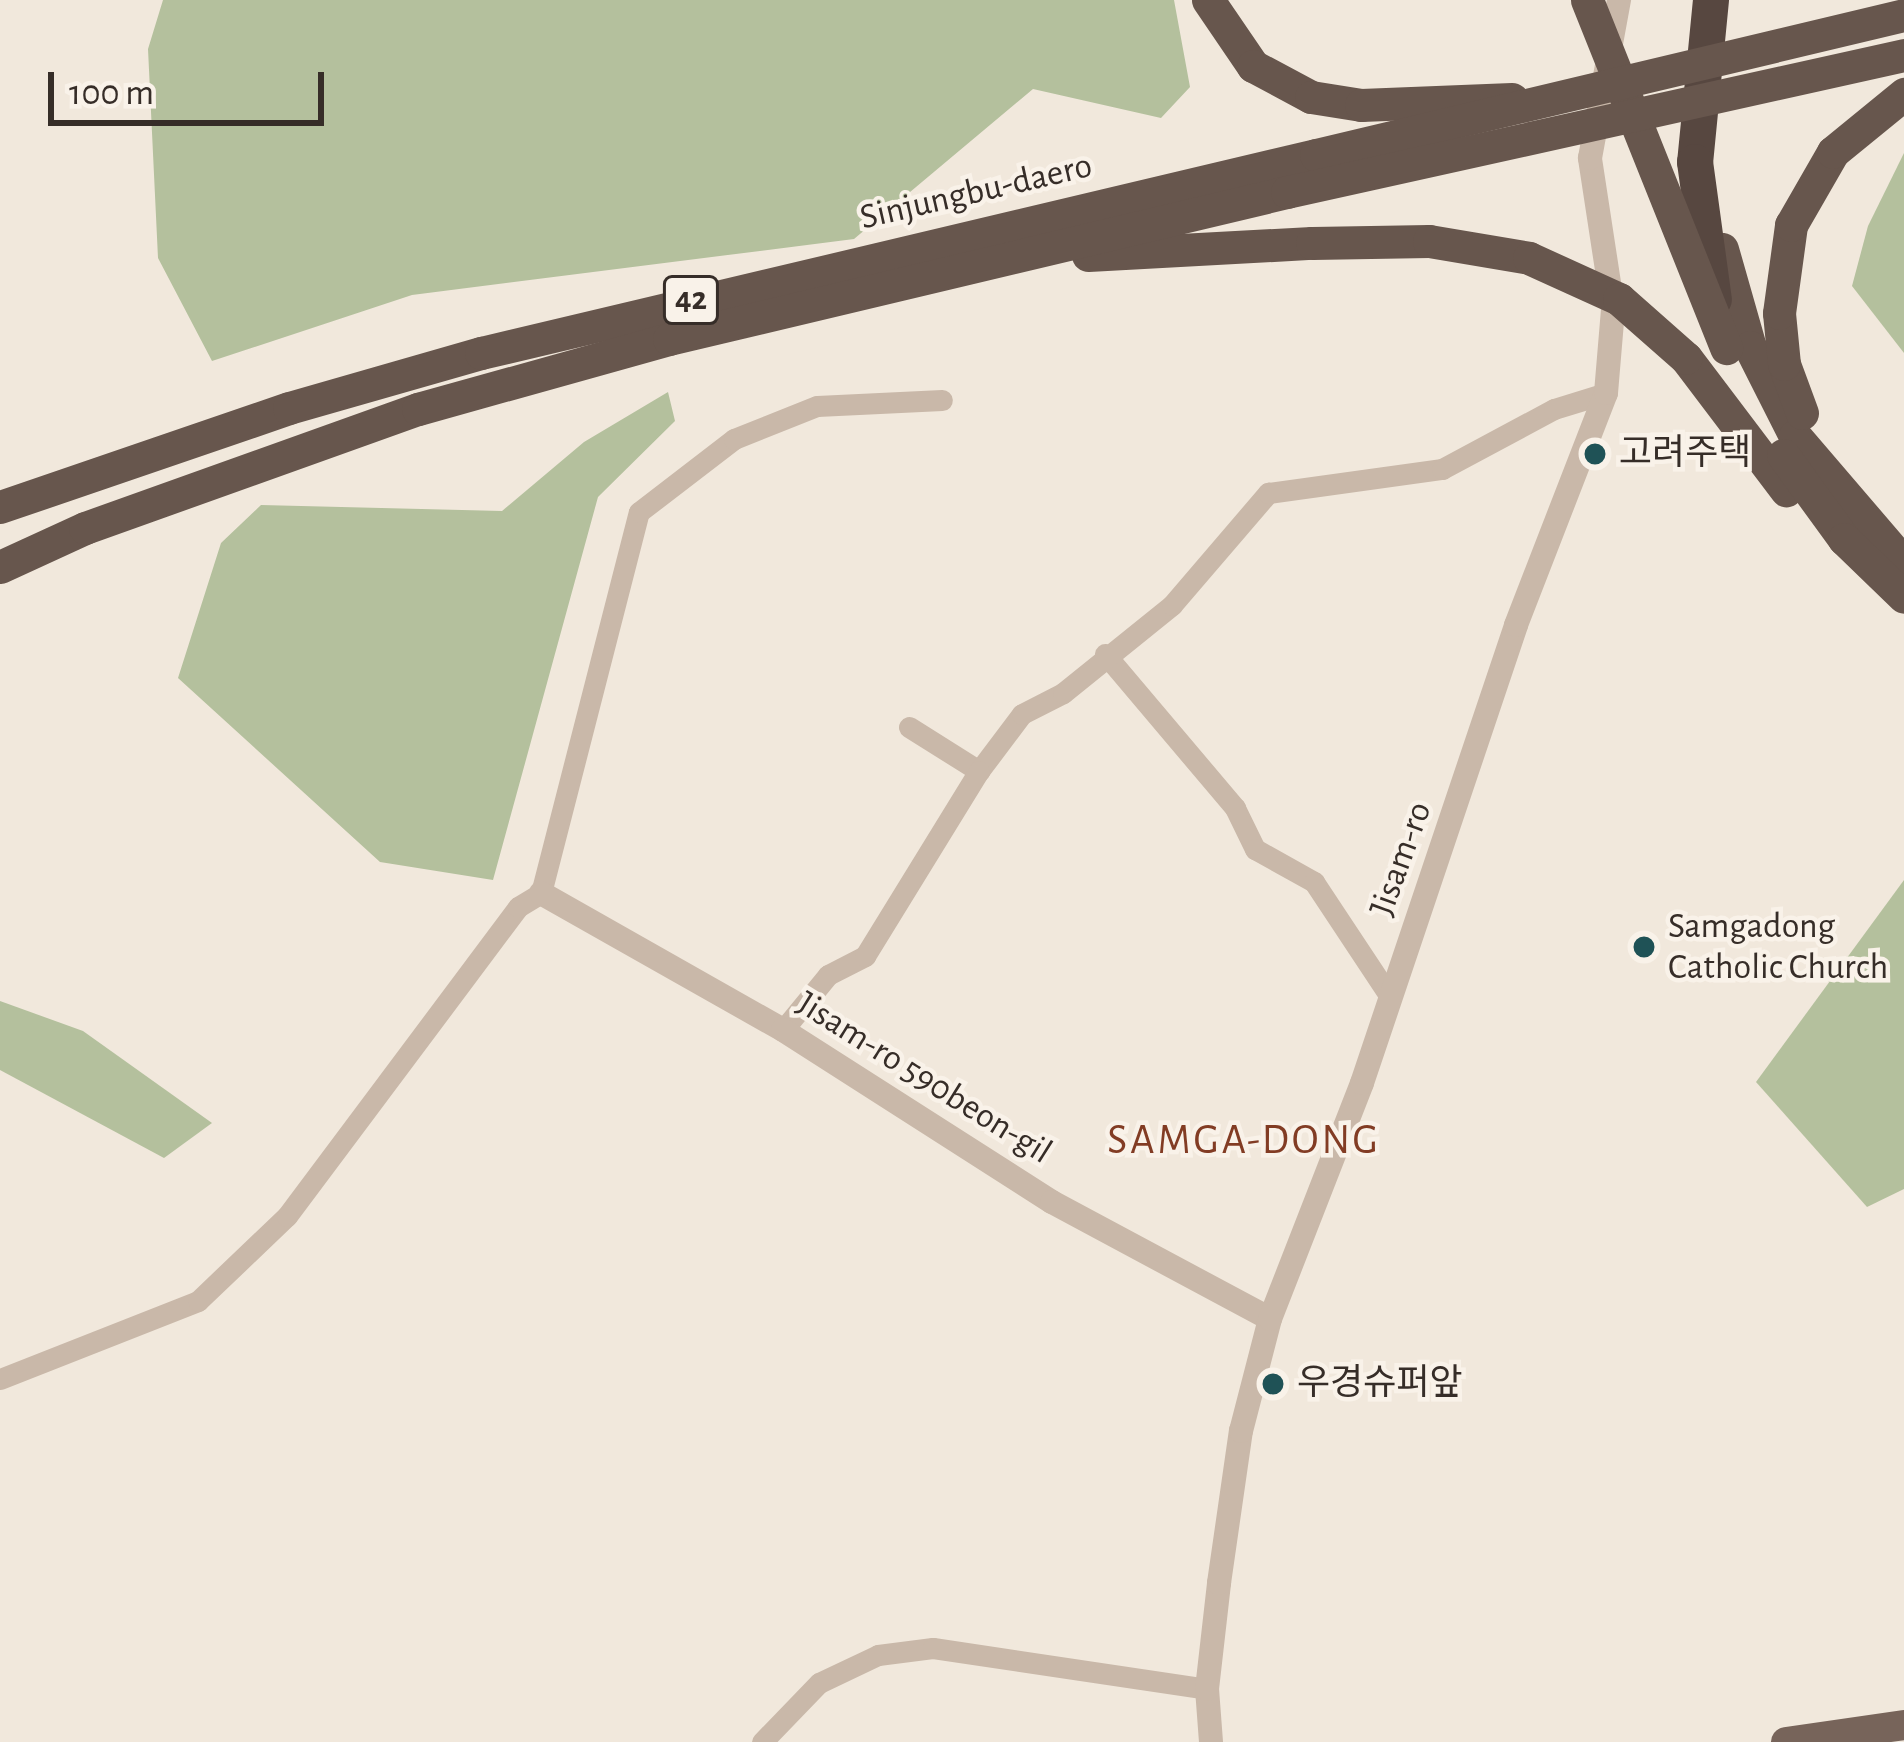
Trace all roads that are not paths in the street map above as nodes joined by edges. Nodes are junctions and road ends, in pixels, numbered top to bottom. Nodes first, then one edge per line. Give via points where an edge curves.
1 (1208, 0) edge
2 (1587, 0) edge
3 (1619, 0) edge
4 (1711, 0) edge
5 (1730, 0) edge
6 (1904, 15) edge
7 (1904, 55) edge
8 (1904, 94) edge
9 (1562, 96) junction
10 (990, 262) junction
11 (1726, 348) junction
12 (1606, 393) junction
13 (942, 400) dead end
14 (0, 507) edge
15 (1864, 525) junction
16 (0, 567) edge
17 (1898, 581) edge
18 (1105, 653) junction
19 (908, 727) dead end
20 (979, 771) junction
21 (542, 892) junction
22 (1390, 997) junction
23 (783, 1030) junction
24 (1270, 1319) junction
25 (0, 1379) edge
26 (1207, 1689) junction
27 (1904, 1725) edge
28 (762, 1742) edge
29 (1211, 1742) edge
30 (1786, 1742) edge

1 - 9 highway, bridge via 1253,66 1333,102
2 - 11 highway, bridge
3 - 12 street, Jisam-ro via 1590,158 1613,310
4 - 11 highway via 1695,162
5 - 15 highway via 1712,131 1732,297 1795,436
6 - 9 highway, Sinjungbu-daero / 42, bridge
7 - 10 highway, Sinjungbu-daero / 42, bridge
8 - 15 highway via 1833,152 1791,225 1780,274 1791,386
9 - 14 highway, Sinjungbu-daero / 42, bridge via 481,353
10 - 16 highway, Sinjungbu-daero / 42 via 418,409 85,528
10 - 17 highway, bridge via 1429,241 1529,258 1619,299 1686,358 1800,508
11 - 17 highway via 1812,500
12 - 18 street via 1554,409 1442,470 1268,493 1172,605
12 - 22 street, Jisam-ro via 1516,626
13 - 21 street via 817,406 734,439 639,512
15 - 17 highway
18 - 20 street via 1063,692 1022,714
18 - 22 street via 1235,808 1255,849 1314,882
19 - 20 street
20 - 23 street via 865,956 828,975
21 - 23 street, Jisam-ro 590beon-gil
21 - 25 street via 518,907 287,1216 198,1300
22 - 24 street, Jisam-ro
23 - 24 street, Jisam-ro 590beon-gil via 1052,1202
24 - 26 street, Jisam-ro via 1241,1431
26 - 28 street via 933,1648 878,1655 819,1683
26 - 29 street, Jisam-ro
27 - 30 main road

